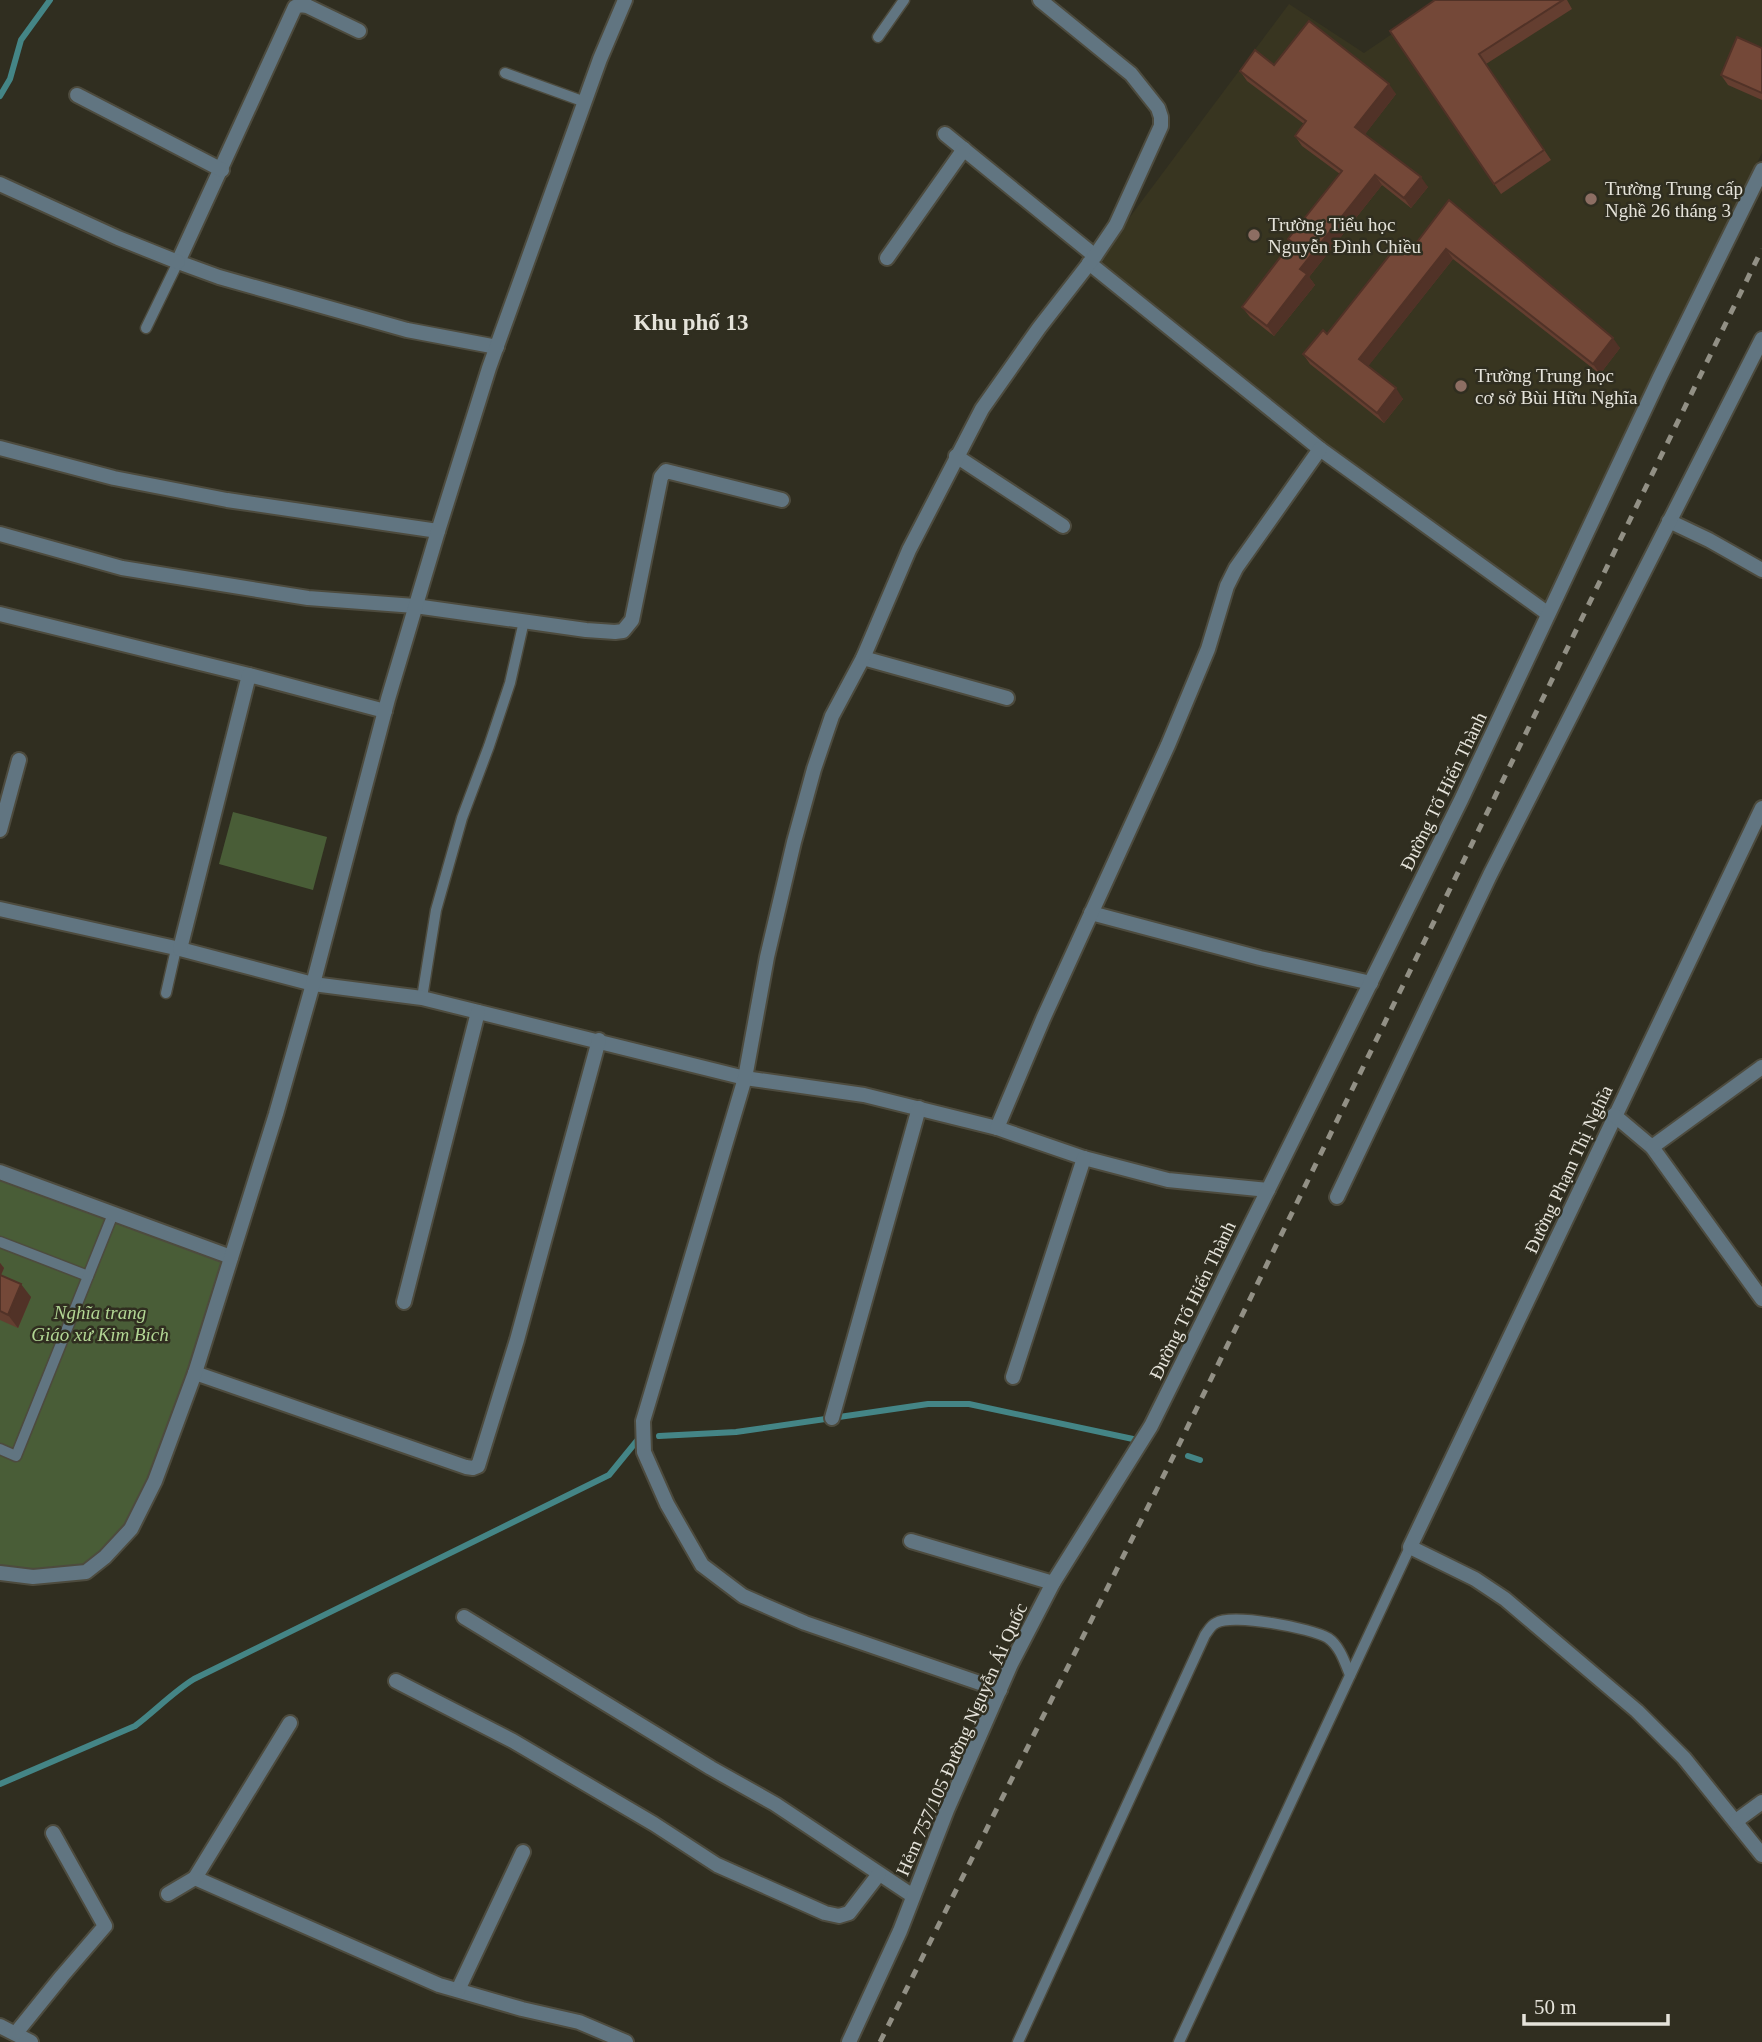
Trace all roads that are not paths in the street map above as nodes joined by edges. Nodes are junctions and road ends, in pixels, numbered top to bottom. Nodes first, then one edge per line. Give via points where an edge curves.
1 (625, 0) edge
2 (904, 0) edge
3 (1040, 0) edge
4 (295, 4) edge
5 (359, 31) dead end
6 (878, 37) dead end
7 (505, 73) dead end
8 (77, 95) dead end
9 (584, 102) junction
10 (946, 134) dead end
11 (964, 149) junction
12 (222, 170) junction
13 (1762, 170) edge
14 (0, 184) edge
15 (887, 258) dead end
16 (1092, 259) junction
17 (178, 262) junction
18 (146, 328) dead end
19 (1762, 340) edge
20 (497, 347) junction
21 (0, 448) edge
22 (1320, 449) junction
23 (956, 456) junction
24 (782, 500) dead end
25 (1669, 521) junction
26 (1063, 526) dead end
27 (438, 531) junction
28 (0, 534) edge
29 (1762, 570) edge
30 (415, 606) junction
31 (1547, 613) junction
32 (0, 614) edge
33 (524, 621) junction
34 (863, 658) junction
35 (249, 675) junction
36 (1007, 698) dead end
37 (385, 711) junction
38 (19, 760) dead end
39 (1762, 808) edge
40 (0, 830) edge
41 (0, 909) edge
42 (1091, 913) junction
43 (178, 949) junction
44 (1371, 983) junction
45 (313, 984) junction
46 (166, 993) dead end
47 (422, 998) junction
48 (478, 1012) junction
49 (599, 1040) junction
50 (1762, 1067) edge
51 (745, 1078) junction
52 (919, 1108) junction
53 (1614, 1115) junction
54 (997, 1128) junction
55 (1652, 1147) junction
56 (1084, 1158) junction
57 (1, 1173) edge
58 (1268, 1190) junction
59 (1338, 1197) dead end
60 (113, 1214) junction
61 (0, 1242) edge
62 (231, 1257) junction
63 (88, 1276) junction
64 (1762, 1298) edge
65 (404, 1302) dead end
66 (195, 1373) junction
67 (1013, 1377) dead end
68 (832, 1418) dead end
69 (1151, 1426) joint
70 (0, 1449) edge
71 (911, 1541) dead end
72 (1410, 1547) junction
73 (0, 1573) edge
74 (1054, 1583) junction
75 (464, 1617) dead end
76 (1350, 1675) junction
77 (397, 1681) dead end
78 (1000, 1690) junction
79 (290, 1723) dead end
80 (1762, 1802) edge
81 (1737, 1821) junction
82 (53, 1833) dead end
83 (523, 1852) dead end
84 (1762, 1854) edge
85 (878, 1874) junction
86 (195, 1878) junction
87 (168, 1894) dead end
88 (913, 1896) junction
89 (458, 1990) junction
90 (0, 2026) edge
91 (16, 2033) junction
92 (31, 2042) edge
93 (626, 2042) edge
94 (849, 2042) edge
95 (1018, 2042) edge
96 (1179, 2042) edge

1 - 9 street
2 - 6 lane
3 - 16 street via 1131,74 1161,117 1124,209
4 - 5 street
4 - 12 street
7 - 9 lane
8 - 12 street
9 - 20 street
10 - 11 street
11 - 15 street
11 - 16 street
12 - 17 street
13 - 31 street, Đường Tố Hiến Thành
14 - 17 street
16 - 22 street
16 - 23 street via 982,409
17 - 18 lane
17 - 20 street via 407,330
19 - 25 street
20 - 27 street
21 - 27 street via 114,478
22 - 31 street
22 - 42 street via 1227,586 1208,649
23 - 26 street
23 - 34 street
24 - 33 street via 666,471 661,477 632,620 623,631
25 - 29 street
25 - 59 street via 1490,875
27 - 30 street
28 - 30 street via 122,568 308,598
30 - 33 street
30 - 37 street
31 - 44 street, Đường Tố Hiến Thành
32 - 35 street
33 - 47 lane via 510,683 462,818 436,910
34 - 36 street
34 - 51 street via 832,716 814,769 767,957
35 - 37 street
35 - 43 street
37 - 45 street
38 - 40 street
39 - 53 street, Đường Phạm Thị Nghĩa
41 - 43 street
42 - 44 street
42 - 54 street
43 - 45 street
43 - 46 lane
44 - 58 street, Đường Tố Hiến Thành
45 - 47 street
45 - 62 street
47 - 48 street
48 - 49 street
48 - 65 street
49 - 51 street
49 - 66 street via 478,1466 466,1467
50 - 55 street
51 - 52 street
51 - 78 street via 643,1421 644,1452 702,1565 743,1596 805,1623
52 - 54 street
52 - 68 street
53 - 55 street
53 - 72 street, Đường Phạm Thị Nghĩa
54 - 56 street
55 - 64 street
56 - 58 street via 1168,1180
56 - 67 street
57 - 60 street
58 - 69 street, Đường Tố Hiến Thành
60 - 62 street
60 - 63 lane
61 - 63 lane
62 - 66 street
63 - 70 lane via 16,1455
66 - 73 street via 155,1481 131,1528 105,1558 86,1572 33,1577
69 - 74 street, Hẻm 757/105 Đường Nguyễn Ái Quốc
71 - 74 street
72 - 76 lane
72 - 81 street via 1475,1579 1577,1658 1684,1758
74 - 78 street, Hẻm 757/105 Đường Nguyễn Ái Quốc
75 - 85 street via 775,1804
76 - 95 lane via 1328,1639 1305,1630 1250,1619 1217,1622 1210,1628
76 - 96 lane
77 - 85 street via 513,1741 717,1865 825,1913 849,1913
78 - 88 street, Hẻm 757/105 Đường Nguyễn Ái Quốc
79 - 86 street
80 - 81 street
81 - 84 street
82 - 91 street via 106,1926
83 - 89 street
85 - 88 street
86 - 87 street
86 - 89 street
88 - 94 street, Hẻm 757/105 Đường Nguyễn Ái Quốc
89 - 93 street via 579,2022
90 - 91 street
91 - 92 street

